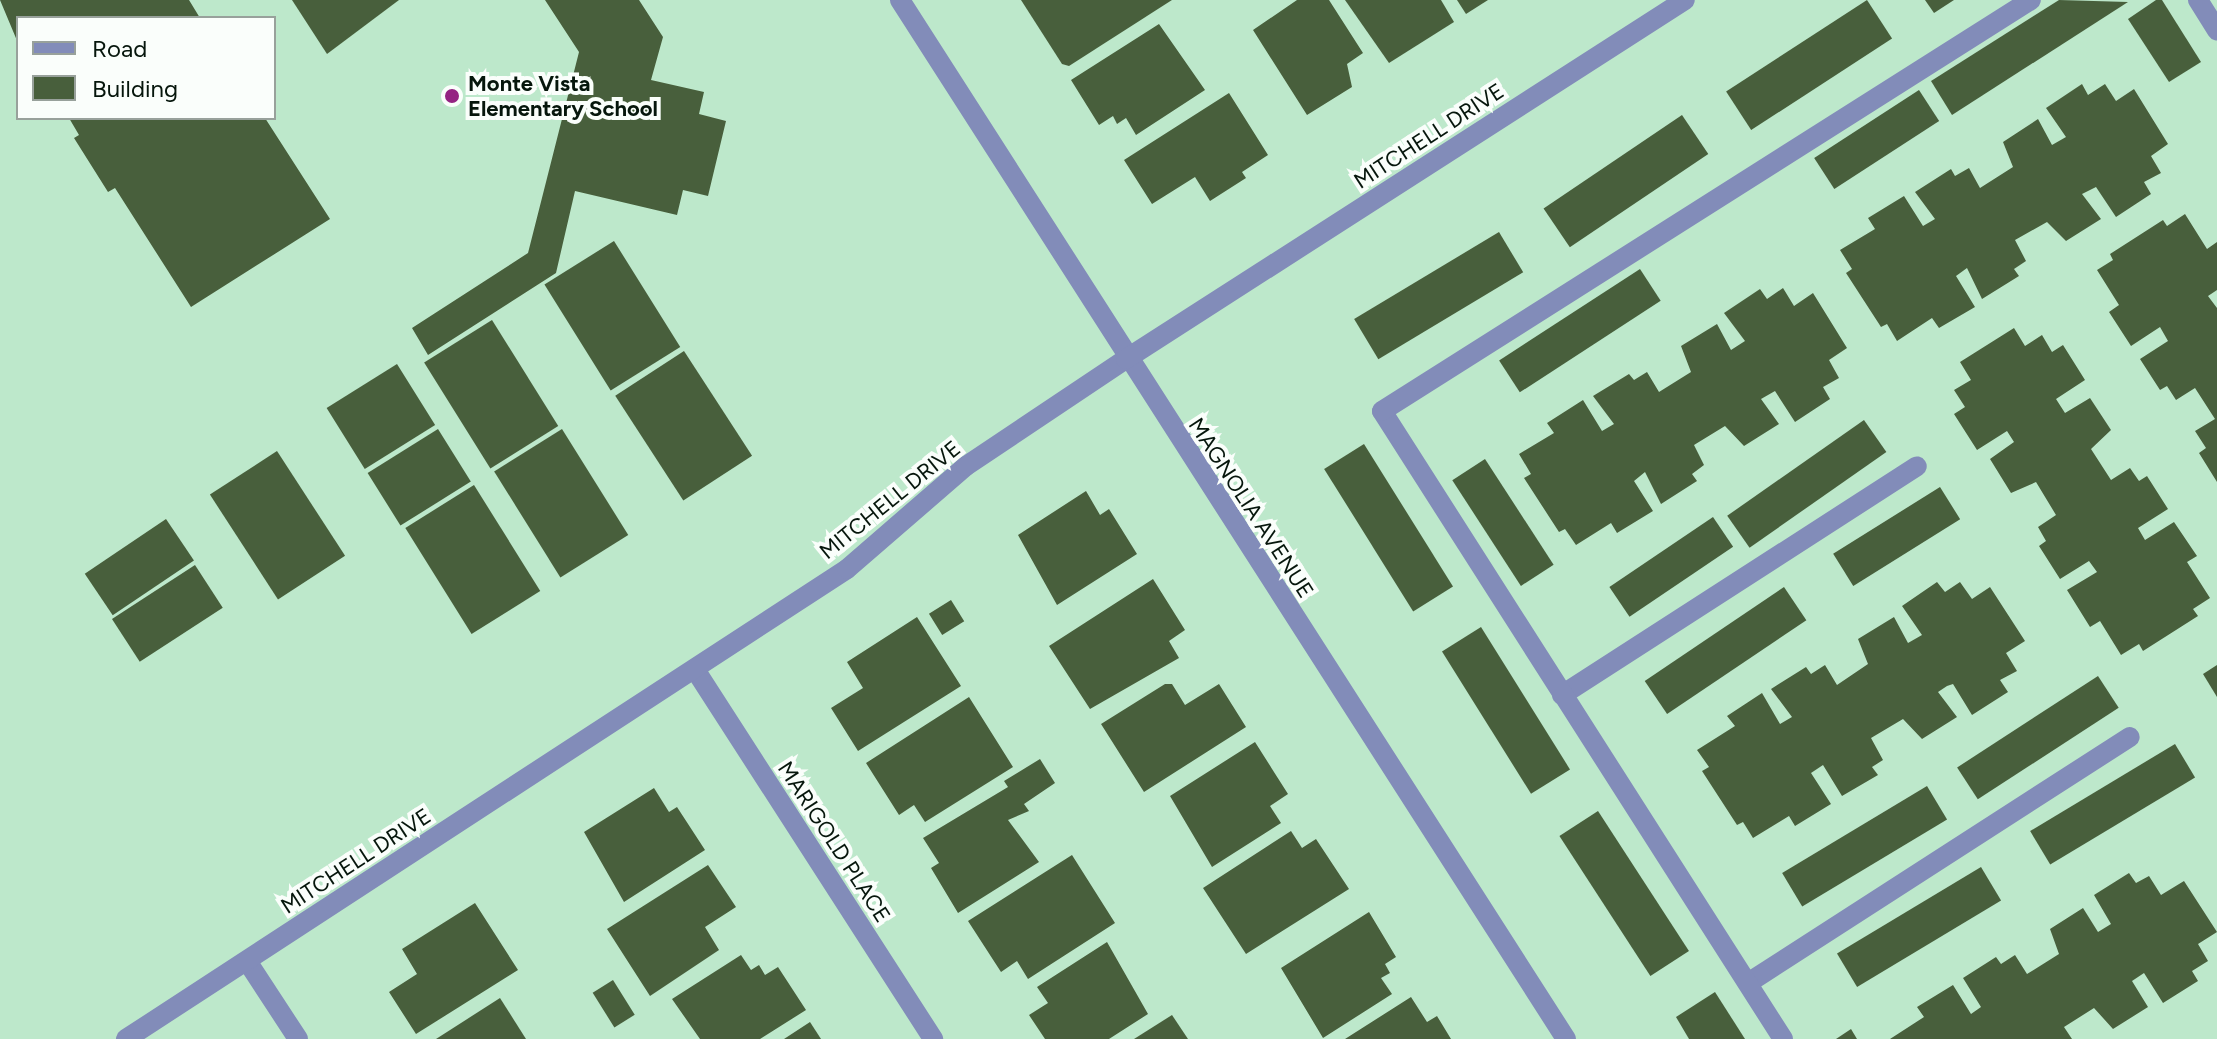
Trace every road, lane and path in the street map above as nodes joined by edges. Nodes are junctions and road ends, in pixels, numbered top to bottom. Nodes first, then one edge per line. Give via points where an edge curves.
1 (900, 0) edge
2 (1685, 0) edge
3 (2031, 0) edge
4 (2198, 0) edge
5 (2217, 30) edge
6 (1126, 359) junction
7 (1917, 466) dead end
8 (696, 671) junction
9 (1562, 695) junction
10 (2129, 737) dead end
11 (247, 961) junction
12 (1748, 983) junction
13 (126, 1039) edge
14 (298, 1039) edge
15 (933, 1039) edge
16 (1566, 1039) edge
17 (1783, 1039) edge

1 - 6 street, MAGNOLIA AVENUE
2 - 6 street, MITCHELL DRIVE
3 - 9 street via 1382,411
4 - 5 street
6 - 8 street, MITCHELL DRIVE via 966,466 847,569
6 - 16 street, MAGNOLIA AVENUE
7 - 9 street
8 - 11 street, MITCHELL DRIVE
8 - 15 street, MARIGOLD PLACE
9 - 12 street
10 - 12 street
11 - 13 street, MITCHELL DRIVE
11 - 14 street
12 - 17 street

